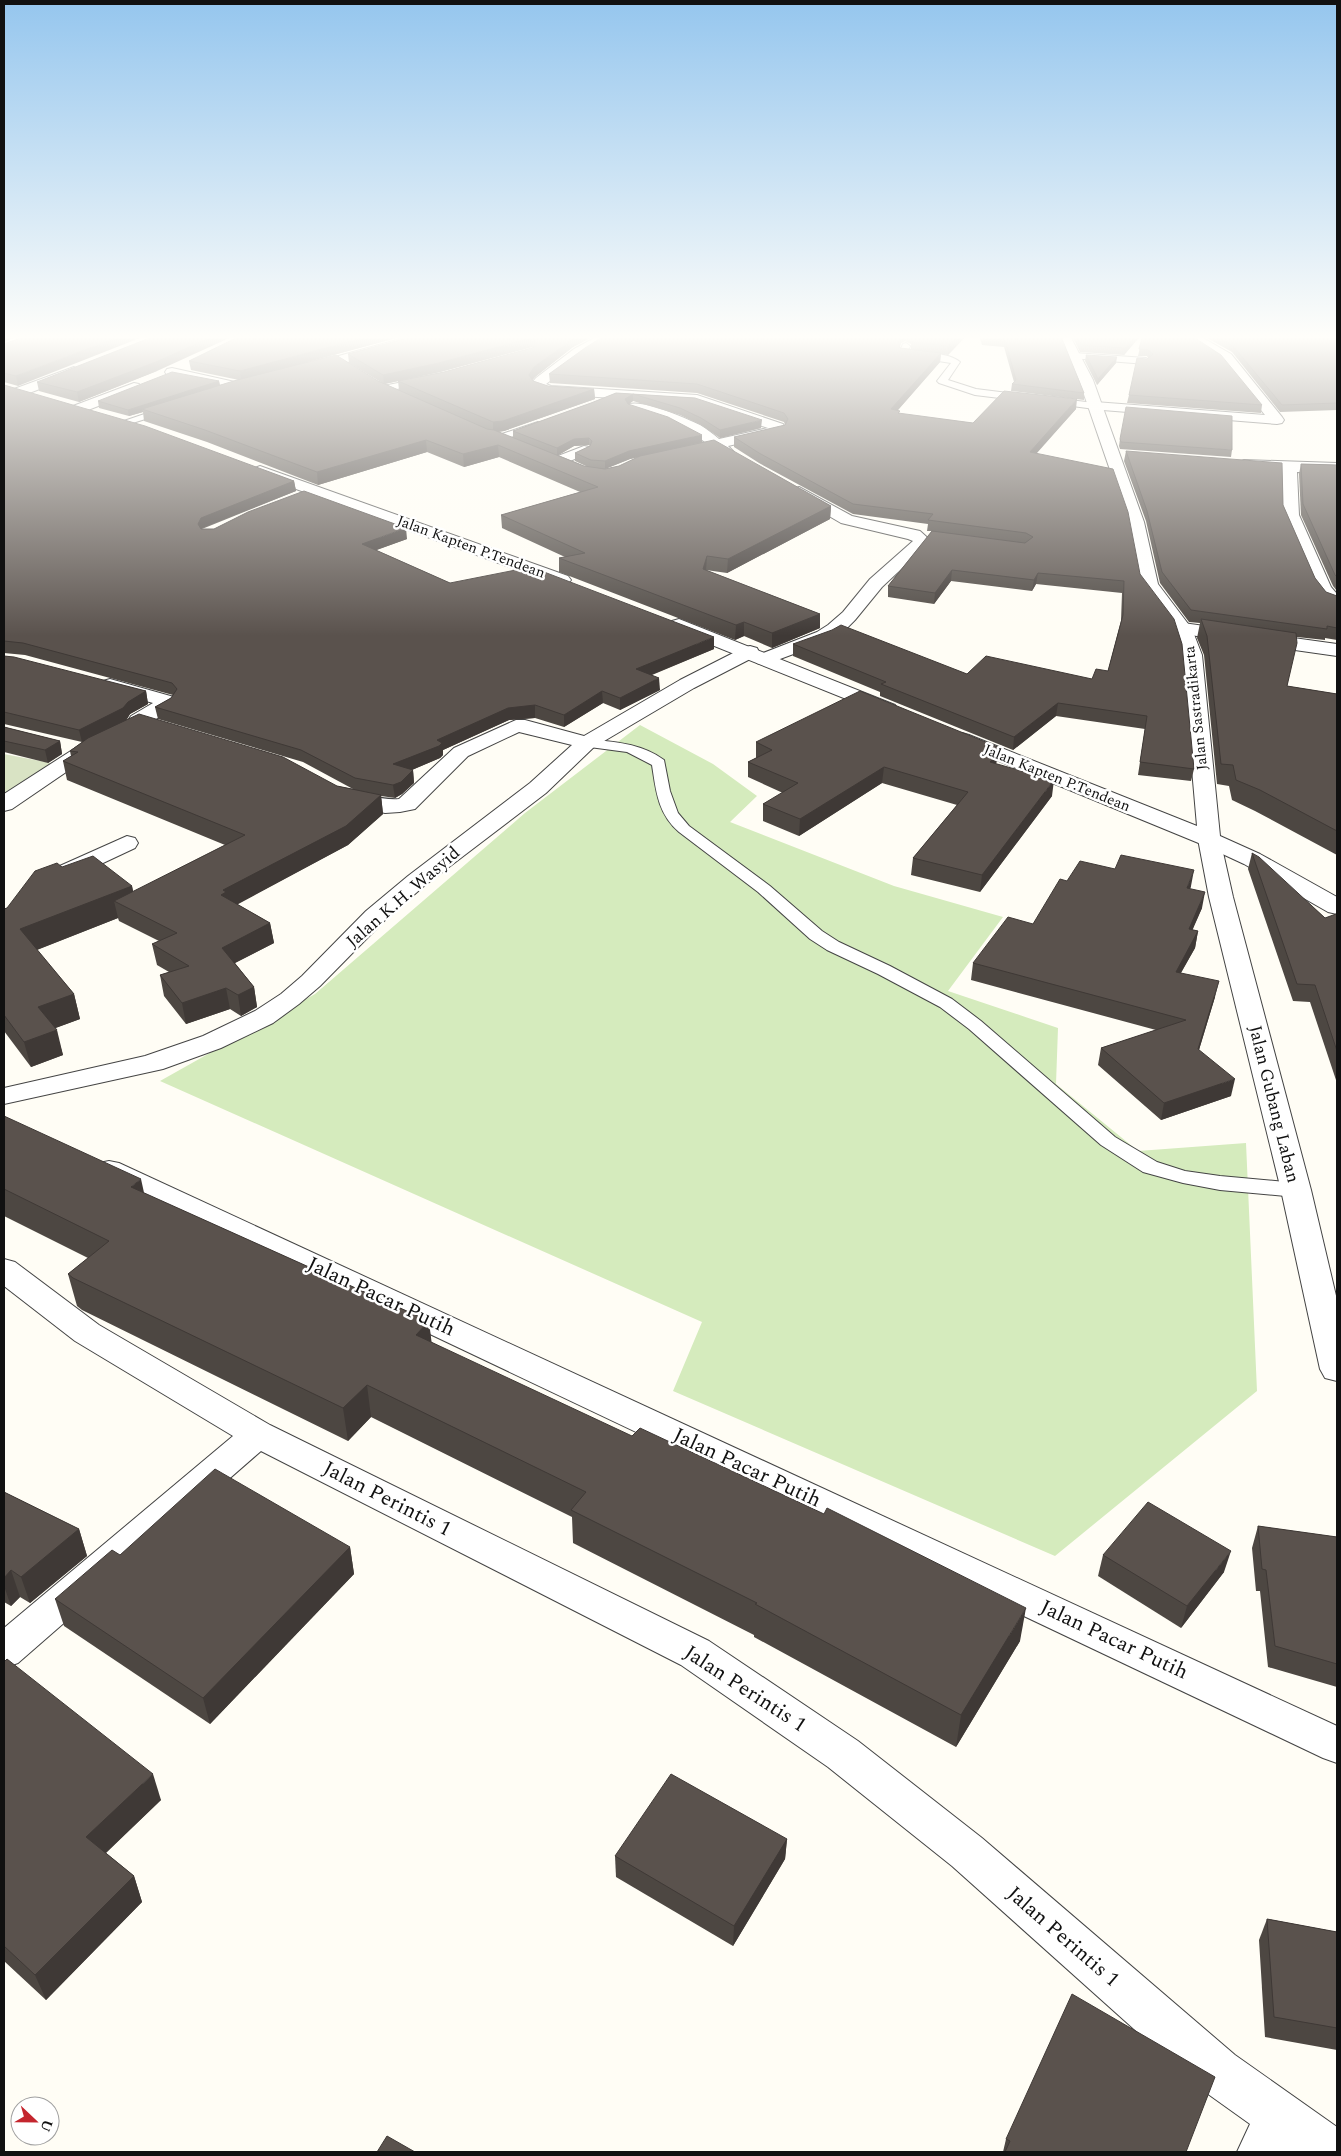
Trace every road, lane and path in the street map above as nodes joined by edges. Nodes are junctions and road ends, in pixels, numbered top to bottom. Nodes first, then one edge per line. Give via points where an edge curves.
1 (487, 435) edge
2 (509, 435) edge
3 (704, 435) edge
4 (758, 435) edge
5 (1106, 435) edge
6 (499, 438) junction
7 (716, 444) junction
8 (517, 445) edge
9 (584, 450) edge
10 (671, 455) edge
11 (1113, 455) junction
12 (1323, 455) dead end
13 (1132, 457) edge
14 (745, 463) edge
15 (243, 464) edge
16 (1228, 464) edge
17 (1337, 466) edge
18 (1288, 468) junction
19 (602, 476) edge
20 (782, 484) edge
21 (314, 492) junction
22 (288, 501) edge
23 (579, 587) edge
24 (1336, 610) edge
25 (668, 621) edge
26 (1183, 629) junction
27 (1337, 650) edge
28 (757, 656) junction
29 (89, 679) edge
30 (910, 718) edge
31 (163, 729) edge
32 (126, 731) junction
33 (946, 732) edge
34 (587, 743) junction
35 (57, 744) edge
36 (84, 751) junction
37 (330, 788) edge
38 (4, 804) edge
39 (1209, 839) junction
40 (127, 843) dead end
41 (42, 882) edge
42 (1337, 907) edge
43 (4, 1095) edge
44 (87, 1161) edge
45 (1296, 1190) junction
46 (4, 1270) edge
47 (1337, 1369) edge
48 (258, 1434) junction
49 (4, 1651) edge
50 (1337, 1744) edge
51 (1271, 2136) edge
52 (1331, 2152) edge

1 - 6 lane
2 - 6 lane
3 - 7 street
4 - 7 street
5 - 11 street, Jalan Sastradikarta
6 - 8 lane
7 - 10 street
7 - 14 street
9 - 19 street via 556,462 589,475
11 - 13 street
11 - 26 street, Jalan Sastradikarta via 1136,522 1150,585
12 - 17 street
15 - 21 street, Jalan Kapten P.Tendean
16 - 18 street
17 - 18 street
18 - 24 street via 1291,515
20 - 28 street, Jalan K.H. Wasyid via 847,520 926,537 876,582 835,629 824,636
21 - 22 street
21 - 23 street, Jalan Kapten P.Tendean via 386,515
25 - 28 street
26 - 27 street
26 - 39 street, Jalan Sastradikarta via 1192,655
28 - 30 street
28 - 34 street, Jalan K.H. Wasyid via 672,692
29 - 32 street via 167,701
31 - 32 street
32 - 36 street
33 - 39 street, Jalan Kapten P.Tendean
34 - 37 street via 516,726 461,752 411,801 398,806 348,798
34 - 43 street, Jalan K.H. Wasyid via 538,788 416,881 375,916 311,981 264,1017 212,1042 153,1062
34 - 45 lane via 630,748 652,757 659,763 670,813 684,829 764,889 822,939 946,1003 1108,1141 1150,1167 1183,1177
35 - 36 street
36 - 38 street
39 - 42 street, Jalan Kapten P.Tendean via 1252,859
39 - 45 street, Jalan Gubang Laban
40 - 41 street
44 - 50 street, Jalan Pacar Putih
45 - 47 street, Jalan Gubang Laban
46 - 48 street, Jalan Perintis 1 via 87,1333
48 - 49 street
48 - 51 street, Jalan Perintis 1 via 695,1653 851,1760 966,1852 1218,2072
51 - 52 street, Jalan Perintis 1

